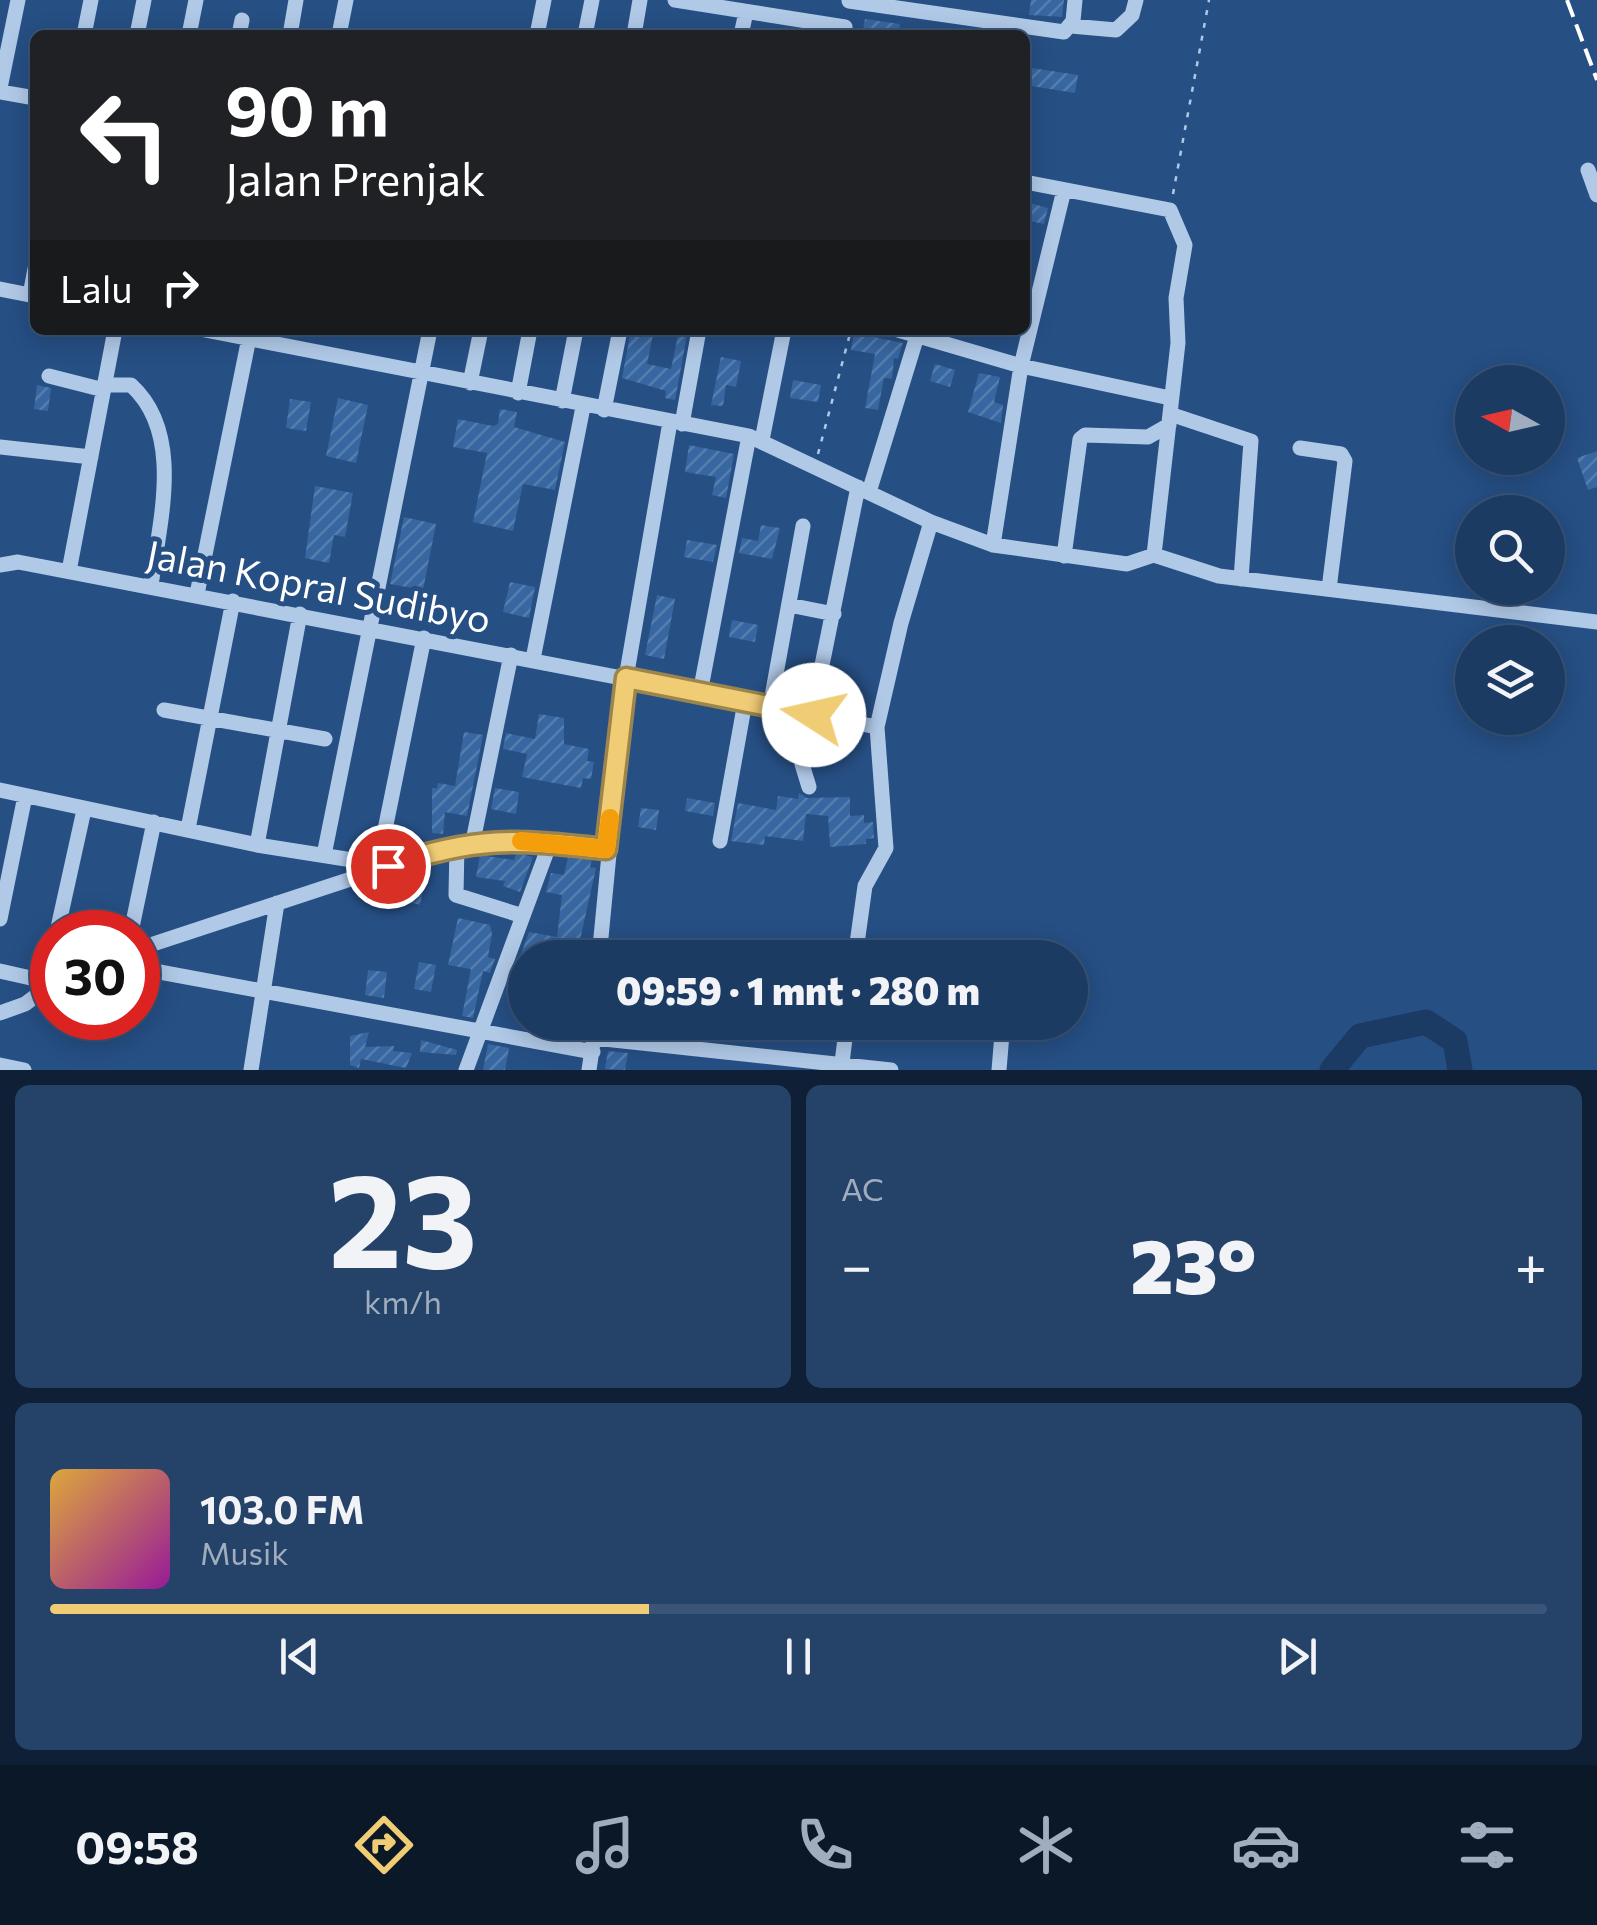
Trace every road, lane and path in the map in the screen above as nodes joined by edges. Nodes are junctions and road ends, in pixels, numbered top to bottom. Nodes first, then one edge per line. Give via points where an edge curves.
1 (18, 0) edge
2 (91, 0) edge
3 (144, 0) edge
4 (196, 0) edge
5 (296, 0) edge
6 (346, 0) edge
7 (544, 0) edge
8 (592, 0) edge
9 (640, 0) edge
10 (675, 0) edge
11 (849, 0) edge
12 (1076, 0) edge
13 (1136, 0) edge
14 (1209, 0) edge
15 (914, 5) edge
16 (746, 12) junction
17 (1071, 26) junction
18 (85, 30) edge
19 (137, 30) edge
20 (190, 30) edge
21 (291, 30) edge
22 (340, 30) edge
23 (538, 30) edge
24 (587, 30) edge
25 (635, 30) edge
26 (742, 30) edge
27 (839, 30) edge
28 (844, 30) edge
29 (0, 90) edge
30 (30, 97) edge
31 (1588, 170) dead end
32 (1030, 183) edge
33 (1064, 190) junction
34 (1597, 195) edge
35 (1170, 210) junction
36 (0, 289) edge
37 (30, 295) edge
38 (1030, 329) edge
39 (114, 335) edge
40 (240, 335) edge
41 (429, 335) edge
42 (479, 335) edge
43 (529, 335) edge
44 (575, 335) edge
45 (619, 335) edge
46 (699, 335) edge
47 (783, 335) edge
48 (850, 335) edge
49 (914, 335) edge
50 (1029, 335) edge
51 (917, 336) junction
52 (281, 337) edge
53 (249, 338) junction
54 (1021, 366) junction
55 (422, 373) junction
56 (49, 376) dead end
57 (470, 383) junction
58 (104, 388) junction
59 (518, 393) junction
60 (562, 401) junction
61 (583, 407) junction
62 (604, 410) junction
63 (1169, 412) junction
64 (676, 423) junction
65 (756, 438) junction
66 (0, 447) edge
67 (1300, 448) dead end
68 (90, 457) junction
69 (815, 466) junction
70 (863, 490) junction
71 (931, 522) junction
72 (804, 526) dead end
73 (993, 544) junction
74 (1154, 555) junction
75 (1064, 556) junction
76 (0, 565) edge
77 (69, 571) junction
78 (1242, 579) junction
79 (151, 586) junction
80 (1328, 589) junction
81 (198, 594) junction
82 (233, 600) junction
83 (789, 605) junction
84 (300, 614) junction
85 (834, 614) junction
86 (1597, 622) edge
87 (370, 627) junction
88 (424, 638) junction
89 (511, 655) junction
90 (533, 659) junction
91 (626, 678) junction
92 (700, 694) junction
93 (745, 702) junction
94 (770, 707) junction
95 (164, 710) dead end
96 (814, 715) junction
97 (210, 720) junction
98 (877, 727) junction
99 (277, 731) junction
100 (325, 739) dead end
101 (810, 788) dead end
102 (0, 790) edge
103 (24, 796) junction
104 (84, 810) junction
105 (154, 822) junction
106 (188, 829) junction
107 (465, 842) junction
108 (720, 842) dead end
109 (550, 843) junction
110 (256, 845) junction
111 (606, 849) junction
112 (324, 855) junction
113 (383, 865) junction
114 (277, 903) junction
115 (62, 910) edge
116 (136, 910) edge
117 (523, 916) junction
118 (0, 919) edge
119 (600, 940) edge
120 (858, 940) edge
121 (160, 942) edge
122 (0, 971) edge
123 (160, 972) edge
124 (30, 980) edge
125 (265, 991) junction
126 (30, 999) edge
127 (0, 1014) edge
128 (482, 1031) junction
129 (508, 1032) edge
130 (594, 1040) edge
131 (621, 1040) edge
132 (846, 1040) edge
133 (1001, 1040) edge
134 (0, 1065) edge
135 (844, 1066) edge
136 (24, 1070) edge
137 (251, 1070) edge
138 (466, 1070) edge
139 (589, 1070) edge
140 (891, 1070) edge
141 (998, 1070) edge

1 - 29 street
2 - 18 street
3 - 19 street
4 - 20 street
5 - 21 street
6 - 22 street
7 - 23 street
8 - 24 street
9 - 25 street
10 - 16 street
11 - 15 street
11 - 28 street
12 - 17 street
13 - 17 street via 1116,30
14 - 35 path
15 - 17 street via 1058,32
16 - 26 street
16 - 27 street
29 - 30 street
31 - 34 street
32 - 33 street
33 - 35 street
33 - 38 street
35 - 63 street via 1186,245
36 - 37 street
39 - 58 street
40 - 53 street
41 - 55 street
42 - 57 street
43 - 59 street
44 - 60 street
45 - 62 street
46 - 64 street
47 - 65 street
48 - 69 path
49 - 51 street
50 - 54 street
51 - 54 street
51 - 70 street
52 - 53 street
52 - 55 street
53 - 81 street
54 - 63 street
54 - 73 street
55 - 57 street
55 - 87 street
56 - 58 street
57 - 59 street
58 - 68 street
58 - 79 street via 131,385 160,431 162,500
59 - 60 street
60 - 61 street
61 - 62 street
61 - 90 street
62 - 64 street
63 - 74 street
63 - 75 street via 1148,436 1080,439
63 - 78 street via 1251,441
64 - 65 street
64 - 91 street
65 - 69 street
65 - 92 street
66 - 68 street
67 - 80 street via 1340,454 1345,461
68 - 77 street
69 - 70 street
70 - 71 street
70 - 85 street
71 - 73 street
71 - 98 street
72 - 83 street
73 - 75 street
74 - 75 street via 1128,564
74 - 78 street
76 - 77 street, Jalan Kopral Sudibyo
77 - 79 street, Jalan Kopral Sudibyo
78 - 80 street
79 - 81 street, Jalan Kopral Sudibyo
80 - 86 street
81 - 82 street, Jalan Kopral Sudibyo
82 - 84 street, Jalan Kopral Sudibyo
82 - 97 street
83 - 85 street
83 - 94 street
84 - 87 street, Jalan Kopral Sudibyo
84 - 99 street
85 - 96 street
87 - 88 street, Jalan Kopral Sudibyo
87 - 112 street
88 - 89 street, Jalan Kopral Sudibyo
88 - 113 street
89 - 90 street, Jalan Kopral Sudibyo
89 - 107 street
90 - 91 street, Jalan Kopral Sudibyo
91 - 92 street, Jalan Kopral Sudibyo
91 - 111 street
92 - 93 street, Jalan Kopral Sudibyo
93 - 94 street, Jalan Kopral Sudibyo
93 - 108 street
94 - 96 street, Jalan Kopral Sudibyo
95 - 97 street
96 - 98 street, Jalan Kopral Sudibyo
96 - 101 street via 802,764
97 - 99 street
97 - 106 street
98 - 120 street via 886,848 865,886
99 - 100 street
99 - 110 street
102 - 103 street
103 - 104 street
103 - 118 street
104 - 105 street
104 - 115 street
105 - 106 street
105 - 116 street
106 - 110 street
107 - 109 street
107 - 113 street
107 - 117 street via 456,896
109 - 111 street
109 - 117 street
110 - 112 street
111 - 119 street
112 - 113 street
113 - 114 street
114 - 121 street
114 - 125 street
117 - 128 street
122 - 124 street
123 - 125 street
125 - 128 street
125 - 137 street
126 - 127 street
128 - 129 street
128 - 138 street
130 - 139 street
131 - 135 street
132 - 135 street
133 - 141 street
134 - 136 street
135 - 140 street

